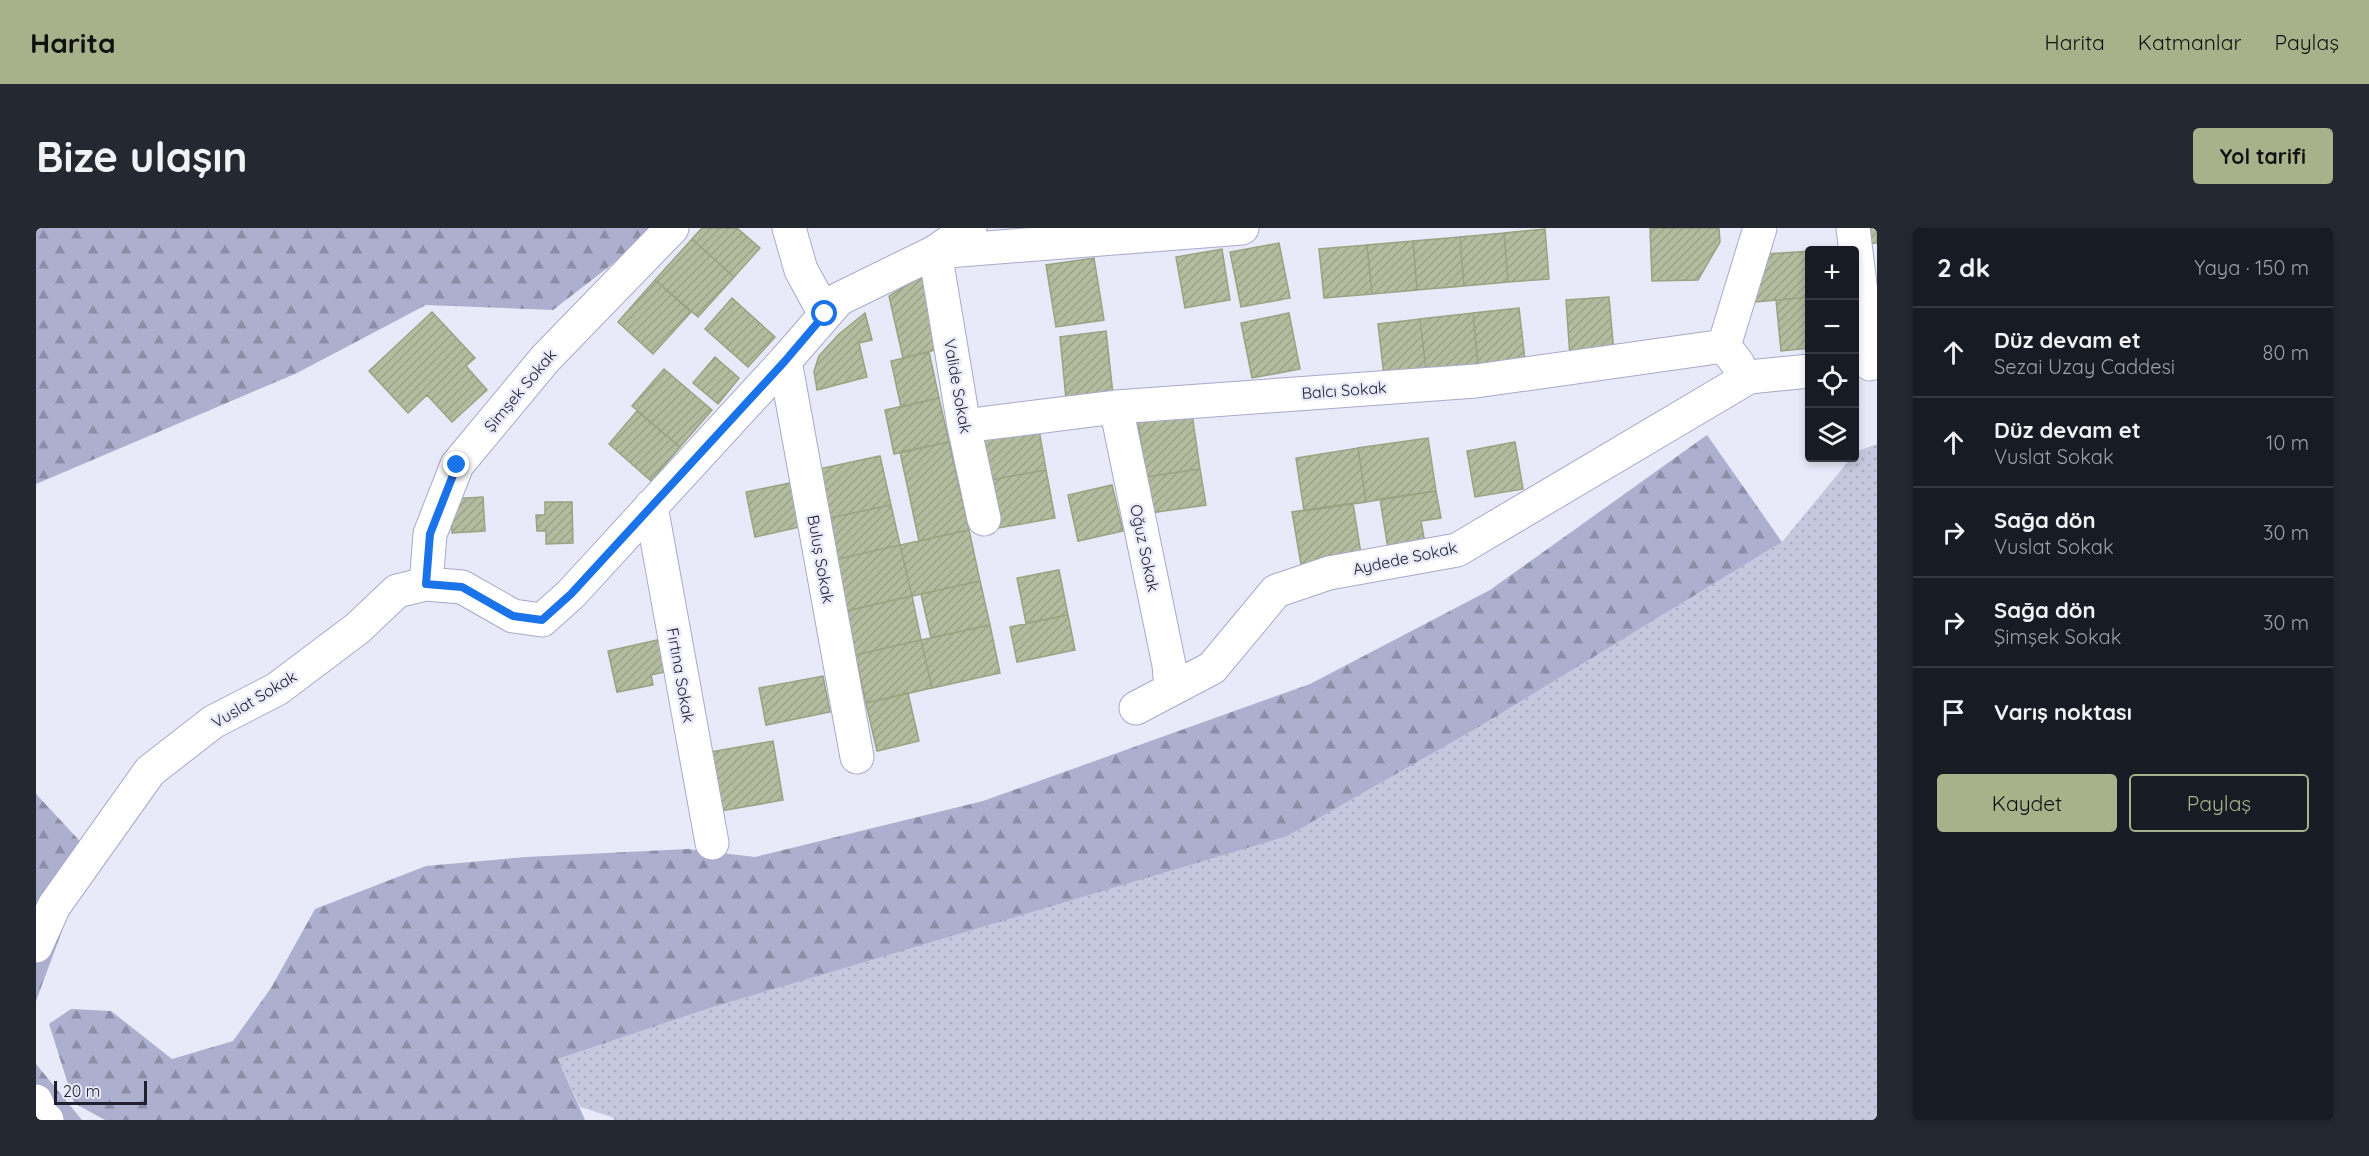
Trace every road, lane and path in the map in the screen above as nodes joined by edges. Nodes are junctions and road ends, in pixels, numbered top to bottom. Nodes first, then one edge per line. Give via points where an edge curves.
1 (672, 228) edge
2 (789, 228) edge
3 (970, 228) edge
4 (1242, 228) edge
5 (1760, 228) edge
6 (1853, 228) edge
7 (935, 252) junction
8 (825, 314) junction
9 (1724, 346) junction
10 (785, 361) junction
11 (1867, 364) edge
12 (1805, 371) edge
13 (1749, 377) junction
14 (1116, 407) junction
15 (964, 426) junction
16 (651, 506) junction
17 (984, 519) dead end
18 (426, 584) junction
19 (1171, 689) junction
20 (1136, 708) dead end
21 (857, 757) dead end
22 (712, 843) dead end
23 (36, 946) edge
24 (36, 1101) edge
25 (47, 1120) edge

1 - 18 street, Şimşek Sokak via 545,359 457,465 430,534
2 - 8 street via 801,270
3 - 7 street
4 - 7 street
5 - 9 street
6 - 11 street
7 - 8 street, Vuslat Sokak via 839,299
7 - 15 street, Valide Sokak
8 - 10 street, Vuslat Sokak
9 - 13 street
9 - 14 street, Balcı Sokak via 1476,381
10 - 16 street, Vuslat Sokak
10 - 21 street, Buluş Sokak
12 - 13 street
13 - 19 street, Aydede Sokak via 1456,550 1329,573 1276,591 1212,668
14 - 15 street, Balcı Sokak
14 - 19 street, Oğuz Sokak
15 - 17 street, Valide Sokak
16 - 18 street, Vuslat Sokak via 542,620 513,616 462,587
16 - 22 street, Fırtına Sokak
18 - 23 street, Vuslat Sokak via 397,591 358,628 277,689 213,722 150,771 54,906
19 - 20 street, Aydede Sokak
24 - 25 street

